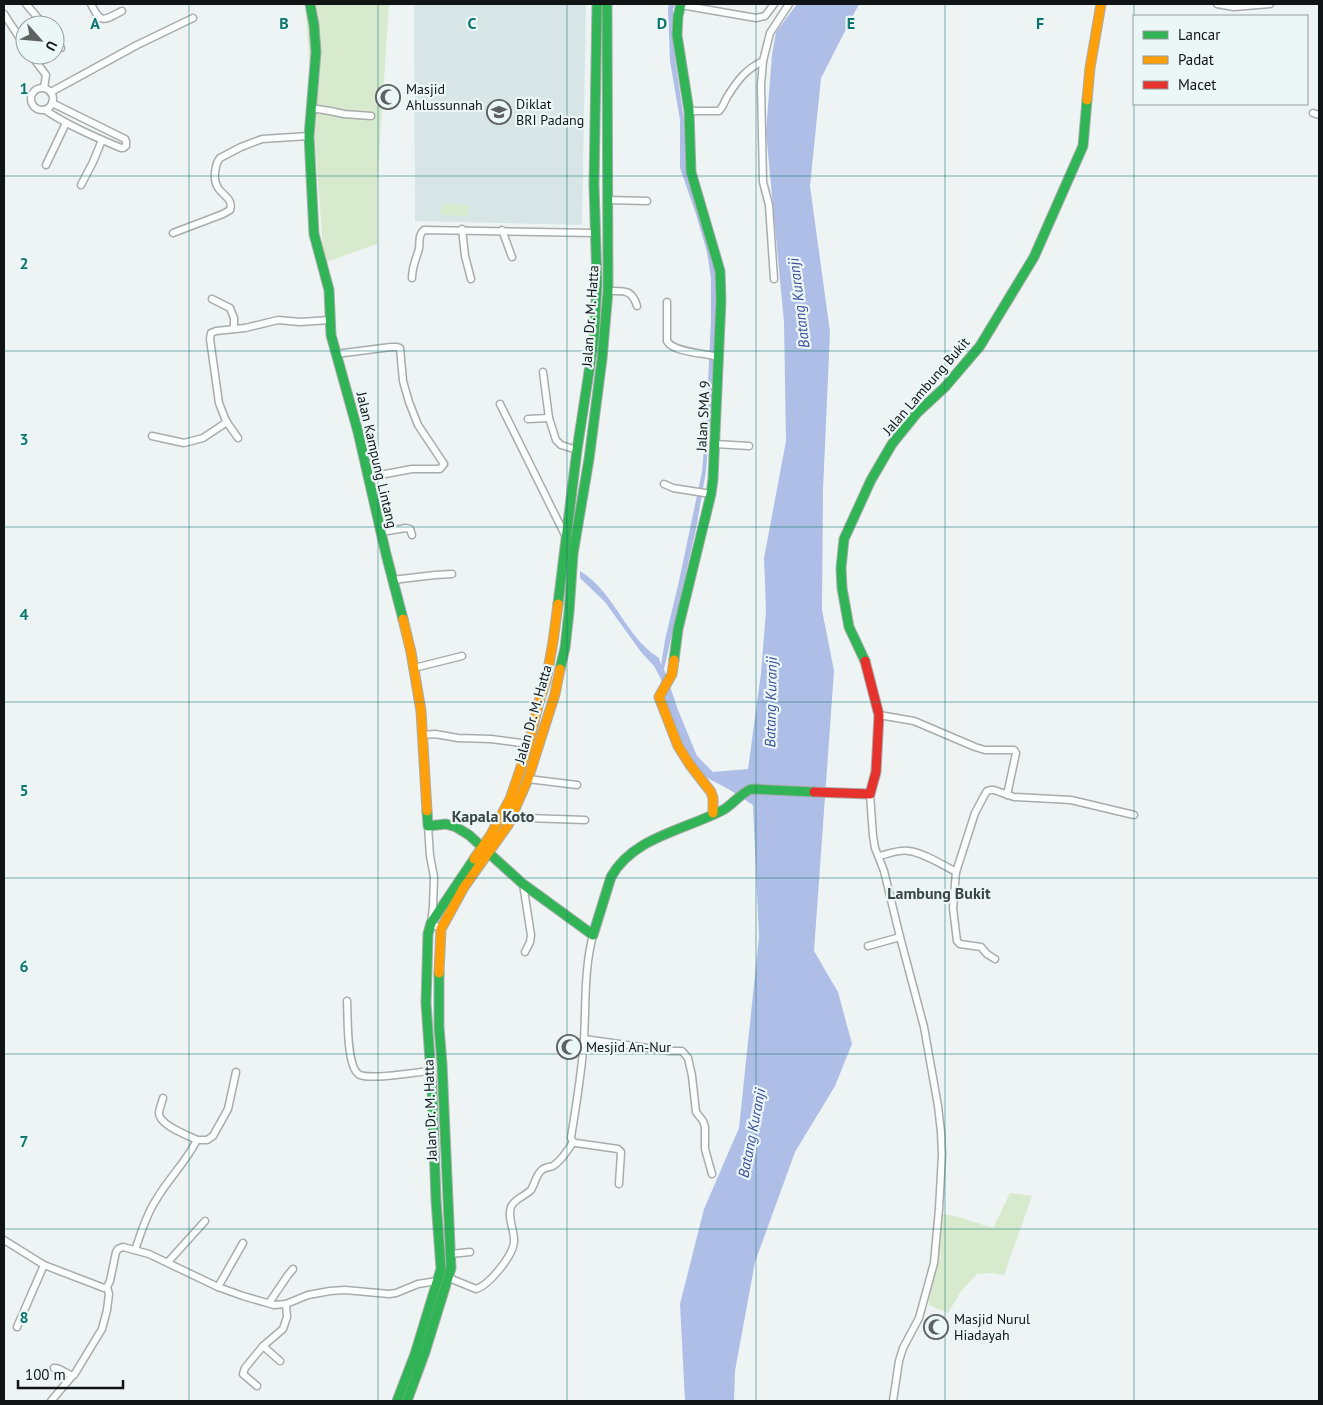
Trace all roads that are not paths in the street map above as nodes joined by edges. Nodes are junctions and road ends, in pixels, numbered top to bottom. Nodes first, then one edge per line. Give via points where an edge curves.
1 (26, 4) edge
2 (91, 4) edge
3 (310, 4) edge
4 (597, 4) edge
5 (606, 4) edge
6 (681, 4) edge
7 (774, 4) edge
8 (788, 4) edge
9 (1101, 4) edge
10 (1217, 4) edge
11 (1270, 4) edge
12 (122, 11) dead end
13 (4, 14) edge
14 (35, 15) edge
15 (193, 18) dead end
16 (15, 31) edge
17 (763, 60) junction
18 (38, 65) edge
19 (48, 90) junction
20 (52, 103) junction
21 (311, 108) junction
22 (45, 110) junction
23 (689, 111) junction
24 (371, 116) dead end
25 (66, 123) junction
26 (309, 136) junction
27 (102, 140) junction
28 (46, 165) dead end
29 (81, 185) dead end
30 (608, 200) junction
31 (647, 201) dead end
32 (462, 229) junction
33 (502, 230) junction
34 (173, 233) dead end
35 (596, 233) junction
36 (512, 257) dead end
37 (412, 278) dead end
38 (470, 279) dead end
39 (774, 279) dead end
40 (597, 283) junction
41 (608, 287) junction
42 (212, 299) dead end
43 (667, 302) dead end
44 (637, 306) dead end
45 (330, 320) junction
46 (234, 328) junction
47 (336, 354) junction
48 (714, 355) junction
49 (543, 372) dead end
50 (500, 404) dead end
51 (549, 418) junction
52 (528, 419) dead end
53 (227, 422) junction
54 (152, 436) dead end
55 (238, 438) dead end
56 (715, 444) junction
57 (749, 446) dead end
58 (577, 450) junction
59 (369, 477) junction
60 (664, 484) dead end
61 (707, 494) junction
62 (380, 532) junction
63 (412, 534) dead end
64 (566, 537) junction
65 (452, 574) dead end
66 (392, 580) junction
67 (462, 656) dead end
68 (414, 668) junction
69 (879, 715) junction
70 (422, 735) junction
71 (529, 744) junction
72 (528, 779) junction
73 (577, 785) dead end
74 (870, 794) junction
75 (1007, 795) junction
76 (514, 812) junction
77 (713, 814) junction
78 (1134, 815) dead end
79 (585, 820) dead end
80 (428, 826) junction
81 (486, 850) junction
82 (879, 856) junction
83 (956, 872) junction
84 (523, 884) junction
85 (431, 923) junction
86 (441, 929) junction
87 (593, 935) junction
88 (900, 937) junction
89 (868, 946) dead end
90 (525, 952) dead end
91 (995, 959) dead end
92 (347, 1001) dead end
93 (584, 1039) junction
94 (430, 1071) junction
95 (236, 1072) dead end
96 (163, 1098) dead end
97 (444, 1100) junction
98 (432, 1101) junction
99 (197, 1140) junction
100 (573, 1142) junction
101 (712, 1174) dead end
102 (619, 1184) dead end
103 (206, 1221) dead end
104 (4, 1240) edge
105 (243, 1243) dead end
106 (135, 1250) junction
107 (470, 1252) dead end
108 (450, 1254) junction
109 (168, 1262) junction
110 (44, 1265) junction
111 (293, 1269) dead end
112 (449, 1278) junction
113 (437, 1281) junction
114 (107, 1287) junction
115 (218, 1287) junction
116 (269, 1303) junction
117 (286, 1304) junction
118 (17, 1326) dead end
119 (263, 1346) junction
120 (280, 1361) dead end
121 (54, 1368) dead end
122 (73, 1376) junction
123 (257, 1386) dead end
124 (51, 1401) edge
125 (397, 1401) edge
126 (407, 1401) edge
127 (893, 1401) edge

1 - 14 street
2 - 12 street via 100,18 106,19
3 - 21 street, Jalan Kampung Lintang via 316,52
4 - 35 street
5 - 30 street, Jalan Dr. M. Hatta
6 - 7 street via 756,18 765,16
6 - 23 street, Jalan SMA 9 via 677,35
8 - 17 street via 770,33
9 - 69 street, Jalan Lambung Bukit via 1082,146 1034,257 980,346 892,444 871,480 844,539 842,588 849,627 867,665
10 - 11 street
13 - 16 street
15 - 19 street
17 - 23 street via 750,67 738,80 722,109
17 - 39 street via 763,182 769,205
18 - 19 street via 46,75
19 - 20 street via 53,97
19 - 22 street via 37,89 32,94 33,105
20 - 22 street
20 - 27 street via 125,139 126,144 120,148
21 - 24 street
21 - 26 street, Jalan Kampung Lintang
22 - 25 street
23 - 48 street, Jalan SMA 9 via 691,172 721,283
25 - 27 street
25 - 28 street
26 - 34 street via 262,139 220,158 216,167 216,184 231,203 230,210
26 - 45 street, Jalan Kampung Lintang via 314,234 329,290
27 - 29 street
30 - 31 street
30 - 41 street, Jalan Dr. M. Hatta
32 - 33 street
32 - 37 street via 424,230 420,235
32 - 38 street
33 - 35 street
33 - 36 street
35 - 40 street, Jalan Dr. M. Hatta
40 - 41 street
40 - 58 street, Jalan Dr. M. Hatta via 594,339
41 - 44 street via 632,295
41 - 72 street, Jalan Dr. M. Hatta via 601,367 573,554 560,672
42 - 46 street via 230,308
43 - 48 street via 668,344
45 - 46 street via 278,320
45 - 47 street, Jalan Kampung Lintang
46 - 53 street via 213,331 210,335 216,390
47 - 59 street, Jalan Kampung Lintang
47 - 59 street via 400,348 409,402 418,425 444,464 440,469
48 - 56 street, Jalan SMA 9
49 - 51 street
50 - 64 street
51 - 52 street
51 - 58 street via 558,443
53 - 54 street via 203,438 184,443
53 - 55 street
56 - 57 street
56 - 61 street, Jalan SMA 9 via 713,480
58 - 64 street, Jalan Dr. M. Hatta
59 - 62 street, Jalan Kampung Lintang
60 - 61 street
61 - 77 street, Jalan SMA 9 via 678,629 674,664 659,697 678,746 708,787 713,798
62 - 63 street via 406,528
62 - 66 street, Jalan Kampung Lintang
64 - 71 street, Jalan Dr. M. Hatta via 551,658
65 - 66 street
66 - 68 street, Jalan Kampung Lintang
67 - 68 street
68 - 70 street, Jalan Kampung Lintang
69 - 74 street, Jalan Lambung Bukit via 876,772
69 - 75 street via 914,721 985,750 1014,750
70 - 71 street
70 - 80 street, Jalan Kampung Lintang
71 - 81 street, Jalan Dr. M. Hatta via 520,775
72 - 73 street
72 - 76 street, Jalan Dr. M. Hatta
74 - 77 street via 751,789
74 - 82 street via 873,836
75 - 78 street via 1071,800
75 - 83 street via 987,791 975,814
76 - 79 street via 527,818
76 - 81 street, Jalan Dr. M. Hatta via 508,825
77 - 87 street via 651,842 623,860 607,888
80 - 81 street via 446,824 456,827
80 - 85 street, Jalan Kampung Lintang via 434,877
81 - 84 street
81 - 85 street, Jalan Dr. M. Hatta via 450,892
81 - 86 street, Jalan Dr. M. Hatta
82 - 83 street via 909,850
82 - 88 street
83 - 91 street via 953,908 957,941 981,947
84 - 87 street
84 - 90 street via 531,935
85 - 86 street
85 - 94 street, Jalan Dr. M. Hatta via 426,1002
86 - 97 street, Jalan Dr. M. Hatta via 439,1027
87 - 93 street via 588,952
88 - 89 street
88 - 127 street via 933,1072 942,1155 934,1264 919,1318 899,1361
92 - 94 street via 351,1059 359,1075
93 - 100 street
93 - 101 street via 682,1051 688,1058 696,1112 705,1127 705,1149
94 - 98 street, Jalan Dr. M. Hatta
95 - 99 street via 228,1109 213,1136
96 - 99 street via 160,1119
97 - 98 street
97 - 108 street, Jalan Dr. M. Hatta
98 - 113 street, Jalan Dr. M. Hatta via 441,1256
99 - 106 street via 154,1202
100 - 102 street via 618,1149 621,1152
100 - 112 street via 554,1165 542,1170 531,1190 513,1204 510,1212 514,1242 510,1255 484,1285 476,1289
103 - 109 street
104 - 110 street
105 - 115 street
106 - 109 street
106 - 114 street via 123,1247 118,1250
107 - 108 street
108 - 112 street, Jalan Dr. M. Hatta
109 - 115 street
110 - 114 street
110 - 118 street
111 - 116 street
112 - 126 street, Jalan Dr. M. Hatta
113 - 117 street via 389,1294 330,1291
113 - 125 street, Jalan Dr. M. Hatta
114 - 122 street via 109,1294 102,1329
115 - 116 street
116 - 117 street
117 - 119 street via 287,1317 283,1329
119 - 120 street
119 - 123 street via 243,1374
121 - 122 street
122 - 124 street

